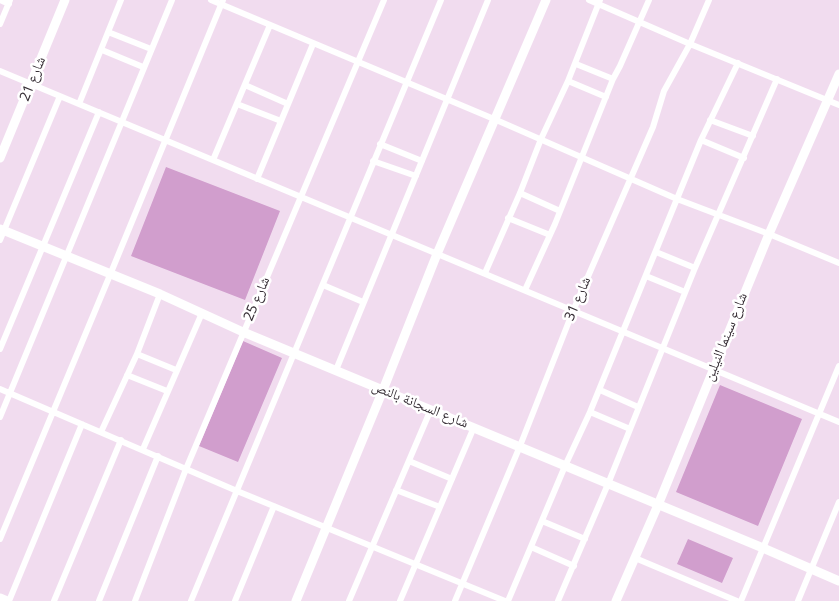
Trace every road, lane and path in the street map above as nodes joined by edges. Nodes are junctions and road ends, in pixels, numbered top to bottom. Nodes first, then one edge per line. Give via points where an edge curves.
1 (0, 0) edge
2 (65, 0) edge
3 (122, 0) edge
4 (172, 0) edge
5 (211, 0) edge
6 (384, 0) edge
7 (441, 0) edge
8 (488, 0) edge
9 (546, 0) edge
10 (589, 0) edge
11 (649, 0) edge
12 (709, 0) edge
13 (10, 2) edge
14 (222, 2) edge
15 (599, 2) edge
16 (639, 22) junction
17 (0, 24) edge
18 (270, 26) junction
19 (108, 32) junction
20 (313, 44) junction
21 (690, 44) junction
22 (151, 49) junction
23 (102, 50) junction
24 (358, 62) junction
25 (738, 63) junction
26 (576, 64) junction
27 (144, 67) junction
28 (0, 71) edge
29 (839, 74) edge
30 (777, 79) junction
31 (613, 80) junction
32 (406, 82) junction
33 (568, 82) junction
34 (30, 84) junction
35 (245, 85) junction
36 (60, 96) junction
37 (606, 97) junction
38 (446, 99) junction
39 (827, 100) junction
40 (79, 104) junction
41 (236, 104) junction
42 (288, 104) junction
43 (839, 105) edge
44 (98, 112) junction
45 (494, 119) junction
46 (710, 120) junction
47 (121, 122) junction
48 (281, 122) junction
49 (753, 136) junction
50 (541, 139) junction
51 (166, 140) junction
52 (701, 140) junction
53 (380, 144) junction
54 (583, 157) junction
55 (0, 158) edge
56 (744, 158) junction
57 (213, 160) junction
58 (422, 161) junction
59 (373, 162) junction
60 (416, 176) junction
61 (257, 179) junction
62 (630, 179) junction
63 (520, 193) junction
64 (300, 197) junction
65 (677, 199) junction
66 (560, 210) junction
67 (718, 215) junction
68 (350, 218) junction
69 (508, 218) junction
70 (1, 233) edge
71 (769, 234) junction
72 (393, 235) junction
73 (550, 236) junction
74 (42, 246) junction
75 (656, 252) junction
76 (437, 254) junction
77 (65, 256) junction
78 (839, 263) edge
79 (695, 268) junction
80 (485, 273) junction
81 (110, 275) junction
82 (646, 276) junction
83 (323, 285) junction
84 (526, 290) junction
85 (685, 292) junction
86 (160, 294) junction
87 (364, 302) junction
88 (573, 311) junction
89 (202, 313) junction
90 (243, 332) junction
91 (622, 332) junction
92 (0, 349) edge
93 (662, 349) junction
94 (294, 353) junction
95 (137, 354) junction
96 (839, 366) edge
97 (713, 369) junction
98 (176, 370) junction
99 (336, 370) junction
100 (127, 375) junction
101 (0, 389) edge
102 (383, 390) junction
103 (600, 390) junction
104 (167, 391) junction
105 (10, 393) junction
106 (638, 407) junction
107 (431, 409) junction
108 (54, 411) junction
109 (590, 412) junction
110 (819, 414) junction
111 (0, 417) edge
112 (839, 422) edge
113 (82, 424) junction
114 (474, 427) junction
115 (630, 428) junction
116 (101, 432) junction
117 (121, 440) junction
118 (520, 446) junction
119 (142, 450) junction
120 (158, 456) junction
121 (409, 461) junction
122 (565, 466) junction
123 (186, 469) junction
124 (452, 478) junction
125 (608, 484) junction
126 (396, 490) junction
127 (237, 491) junction
128 (839, 502) edge
129 (658, 505) junction
130 (274, 506) junction
131 (440, 506) junction
132 (542, 521) junction
133 (325, 527) junction
134 (0, 539) edge
135 (585, 539) junction
136 (372, 546) junction
137 (531, 547) junction
138 (763, 548) junction
139 (634, 558) junction
140 (415, 564) junction
141 (574, 566) junction
142 (811, 569) junction
143 (839, 581) edge
144 (462, 584) junction
145 (0, 598) edge
146 (8, 601) edge
147 (54, 601) edge
148 (99, 601) edge
149 (135, 601) edge
150 (190, 601) edge
151 (235, 601) edge
152 (296, 601) edge
153 (349, 601) edge
154 (400, 601) edge
155 (455, 601) edge
156 (506, 601) edge
157 (558, 601) edge
158 (616, 601) edge
159 (739, 601) edge
160 (798, 601) edge

1 - 13 street
2 - 34 street, شارع 21
3 - 19 street
4 - 22 street
5 - 14 street
6 - 24 street, شارع 25
7 - 32 street
8 - 38 street
9 - 45 street
10 - 15 street
11 - 16 street
12 - 21 street, شارع 31
13 - 17 street
14 - 18 street
14 - 51 street
15 - 16 street
15 - 26 street
16 - 21 street
16 - 31 street
18 - 20 street
18 - 35 street
19 - 22 street
19 - 23 street
20 - 24 street
20 - 42 street
21 - 25 street
21 - 62 street, شارع 31 via 664,91 653,127
22 - 27 street
23 - 27 street
23 - 40 street
24 - 32 street
24 - 64 street, شارع 25
25 - 30 street
25 - 46 street
26 - 31 street
26 - 33 street
27 - 47 street
28 - 34 street
29 - 39 street, شارع سينما النيلين
30 - 39 street
30 - 49 street
31 - 37 street
32 - 38 street
32 - 53 street
33 - 37 street
33 - 50 street
34 - 36 street
34 - 55 street, شارع 21
35 - 41 street
35 - 42 street
36 - 40 street
36 - 70 street
37 - 54 street
38 - 45 street
38 - 58 street
39 - 43 street
39 - 71 street, شارع سينما النيلين
40 - 44 street
41 - 48 street
41 - 57 street
42 - 48 street
44 - 47 street
44 - 74 street
45 - 50 street
45 - 76 street
46 - 49 street
46 - 52 street
47 - 51 street
47 - 77 street
48 - 61 street
49 - 56 street
50 - 54 street
50 - 63 street
51 - 57 street
51 - 81 street
52 - 56 street
52 - 65 street
53 - 58 street
53 - 59 street
54 - 62 street
54 - 66 street
56 - 67 street
57 - 61 street
58 - 60 street
59 - 60 street
59 - 68 street
60 - 72 street
61 - 64 street
62 - 65 street
62 - 88 street, شارع 31
63 - 66 street
63 - 69 street
64 - 68 street
64 - 90 street, شارع 25
65 - 67 street
65 - 75 street
66 - 73 street
67 - 71 street
67 - 79 street
68 - 72 street
68 - 83 street
69 - 73 street
69 - 80 street
70 - 74 street, شارع السجانة بالنص
71 - 78 street
71 - 97 street, شارع سينما النيلين
72 - 76 street
72 - 87 street
73 - 84 street
74 - 77 street, شارع السجانة بالنص
74 - 92 street
75 - 79 street
75 - 82 street
76 - 80 street
76 - 102 street
77 - 81 street, شارع السجانة بالنص
77 - 105 street
79 - 85 street
80 - 84 street
81 - 86 street, شارع السجانة بالنص
81 - 108 street
82 - 85 street
82 - 91 street
83 - 87 street
83 - 94 street
84 - 88 street
85 - 93 street
86 - 89 street, شارع السجانة بالنص
86 - 95 street
87 - 99 street
88 - 91 street
88 - 118 street, شارع 31
89 - 90 street, شارع السجانة بالنص
89 - 98 street
90 - 94 street, شارع السجانة بالنص
90 - 123 street, شارع 25
91 - 93 street
91 - 103 street
93 - 97 street
93 - 106 street
94 - 99 street, شارع السجانة بالنص
94 - 127 street
95 - 98 street
95 - 100 street
96 - 110 street
97 - 110 street
97 - 129 street, شارع سينما النيلين
98 - 104 street
99 - 102 street, شارع السجانة بالنص
100 - 104 street
100 - 116 street
101 - 105 street
102 - 107 street, شارع السجانة بالنص
102 - 133 street
103 - 106 street
103 - 109 street
104 - 119 street
105 - 108 street
105 - 111 street
106 - 115 street
107 - 114 street, شارع السجانة بالنص
107 - 121 street
108 - 113 street
108 - 134 street
109 - 115 street
109 - 122 street
110 - 112 street
110 - 138 street
113 - 116 street
113 - 146 street
114 - 118 street, شارع السجانة بالنص
114 - 124 street
115 - 125 street
116 - 117 street
117 - 119 street
117 - 147 street
118 - 122 street, شارع السجانة بالنص
118 - 144 street, شارع 31
119 - 120 street
120 - 123 street
120 - 148 street
121 - 124 street
121 - 126 street
122 - 125 street, شارع السجانة بالنص
122 - 132 street
123 - 127 street
123 - 149 street, شارع 25
124 - 131 street
125 - 129 street, شارع السجانة بالنص
125 - 135 street
126 - 131 street
126 - 136 street
127 - 130 street
127 - 150 street
128 - 142 street
129 - 138 street, شارع السجانة بالنص
129 - 139 street, شارع سينما النيلين
130 - 133 street
130 - 151 street
131 - 140 street
132 - 135 street
132 - 137 street
133 - 136 street
133 - 152 street
135 - 141 street
136 - 140 street
136 - 153 street
137 - 141 street
137 - 156 street
138 - 142 street, شارع السجانة بالنص
138 - 159 street
139 - 158 street, شارع سينما النيلين
139 - 159 street
140 - 144 street
140 - 154 street
141 - 157 street
142 - 143 street, شارع السجانة بالنص
142 - 160 street
144 - 155 street, شارع 31
144 - 156 street
145 - 146 street

